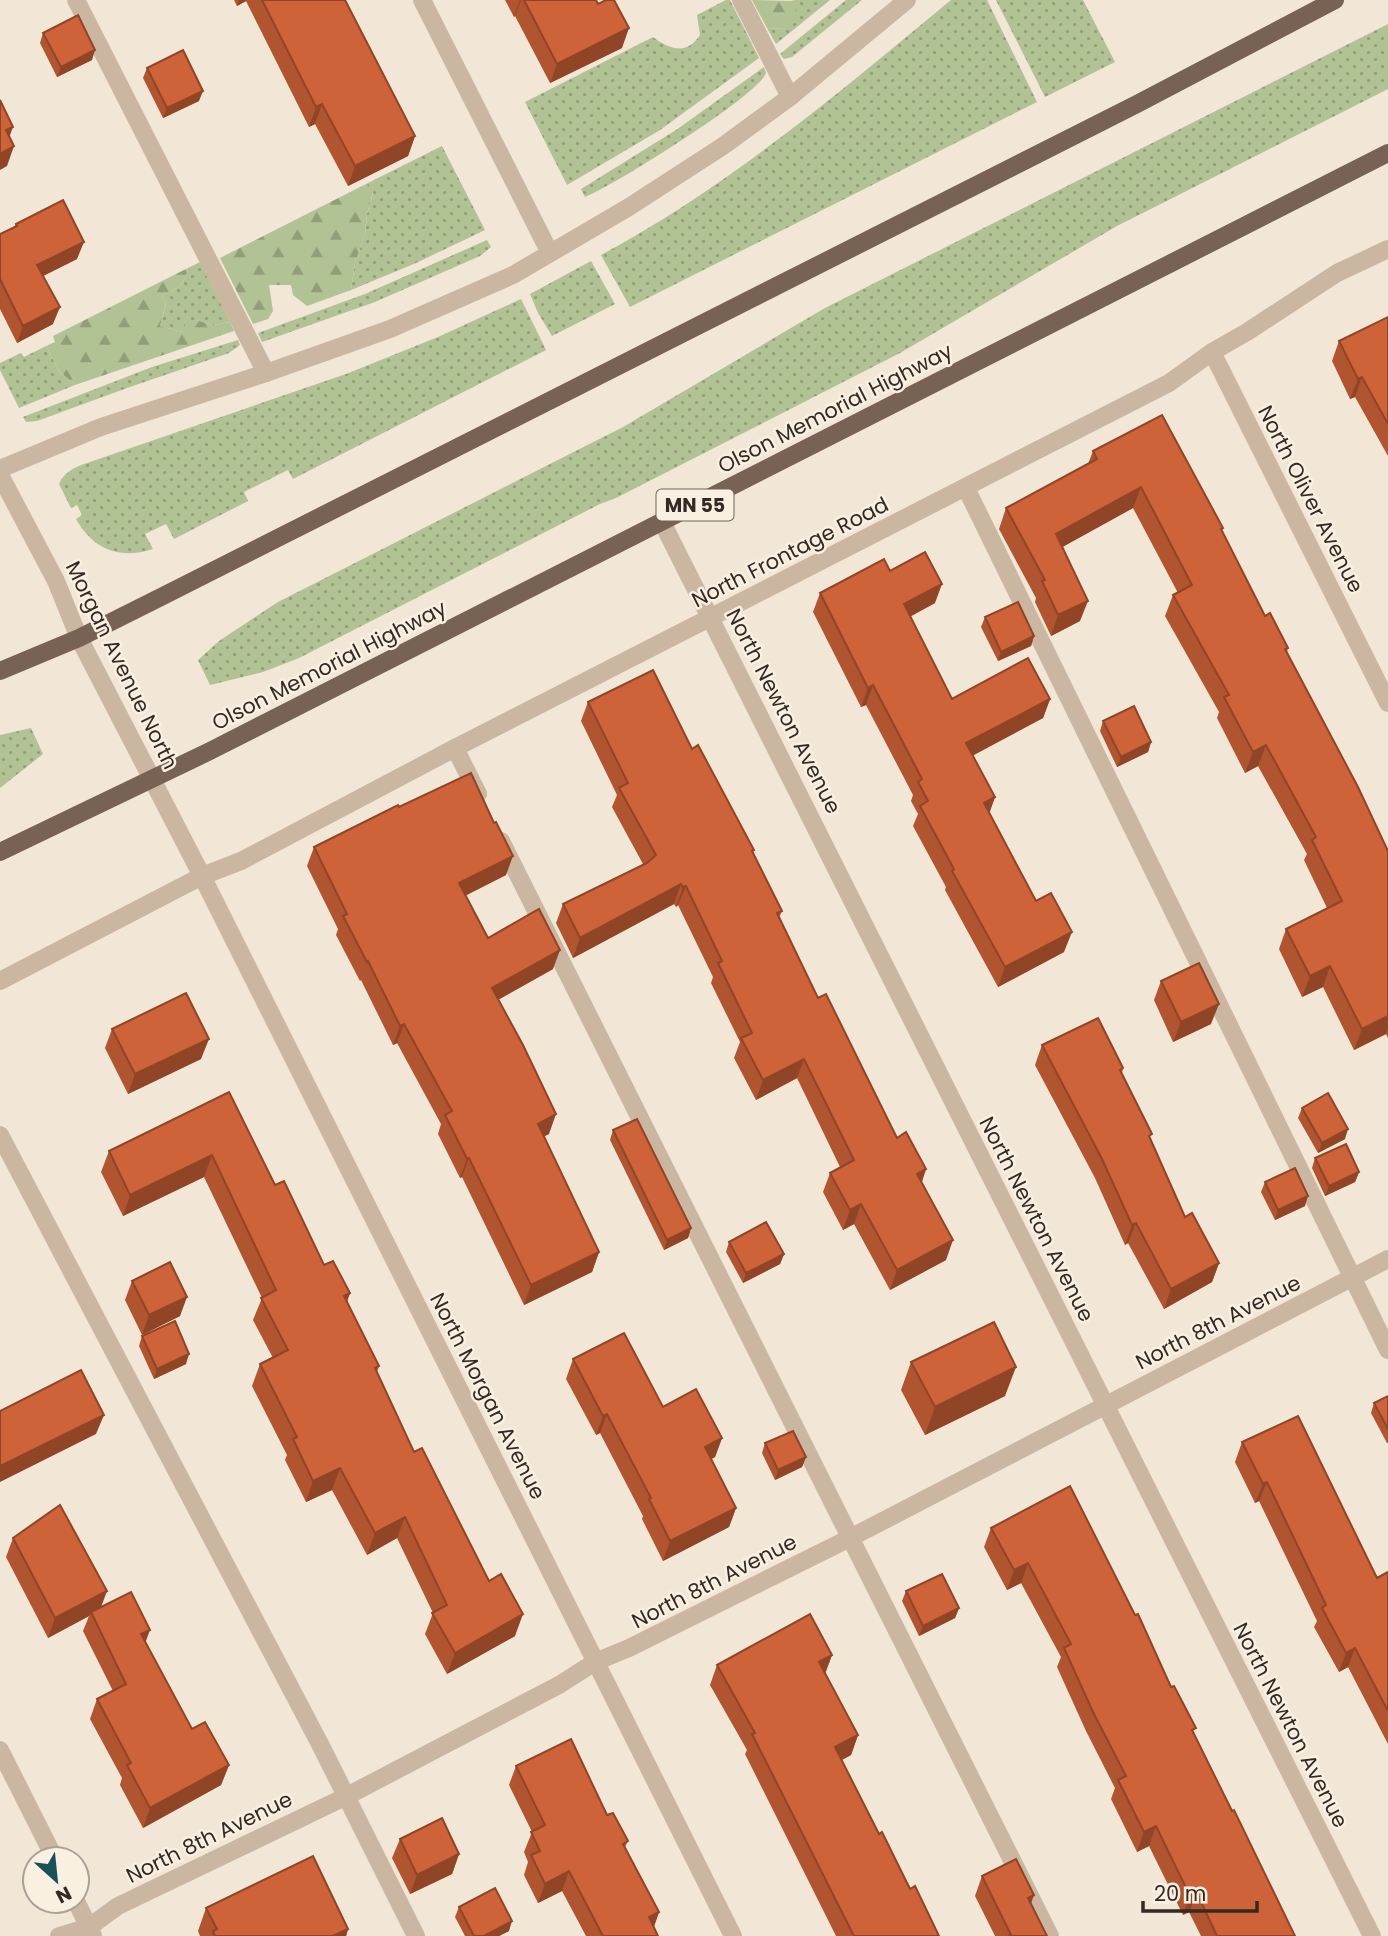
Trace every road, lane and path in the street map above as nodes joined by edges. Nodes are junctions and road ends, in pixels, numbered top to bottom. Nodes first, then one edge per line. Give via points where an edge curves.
1 (76, 0) edge
2 (422, 0) edge
3 (741, 0) edge
4 (907, 0) edge
5 (1335, 0) edge
6 (790, 97) junction
7 (1388, 153) edge
8 (1388, 249) edge
9 (550, 253) junction
10 (1212, 352) junction
11 (266, 373) junction
12 (0, 469) edge
13 (0, 475) edge
14 (966, 488) junction
15 (662, 522) junction
16 (711, 617) junction
17 (79, 638) junction
18 (0, 671) edge
19 (1388, 703) edge
20 (455, 748) junction
21 (152, 777) junction
22 (0, 852) edge
23 (202, 876) junction
24 (0, 981) edge
25 (0, 1135) edge
26 (1388, 1259) edge
27 (1352, 1278) junction
28 (1388, 1350) edge
29 (1105, 1406) junction
30 (850, 1538) junction
31 (595, 1662) junction
32 (0, 1750) edge
33 (346, 1796) junction
34 (47, 1845) edge
35 (83, 1915) edge
36 (91, 1931) edge
37 (59, 1936) edge
38 (416, 1936) edge
39 (733, 1936) edge
40 (1050, 1936) edge
41 (1371, 1936) edge

1 - 11 street
2 - 9 street
3 - 6 street
4 - 6 street
5 - 17 main road
6 - 9 street via 723,146
7 - 15 main road, Olson Memorial Highway / MN 55
8 - 10 street, North Frontage Road via 1337,273
9 - 11 street via 513,275 390,329
10 - 14 street, North Frontage Road via 1169,383
10 - 19 street, North Oliver Avenue
11 - 12 street via 101,427
13 - 17 street, Morgan Avenue North via 57,581
14 - 16 street, North Frontage Road
14 - 27 street
15 - 16 street, North Newton Avenue
15 - 21 main road, Olson Memorial Highway / MN 55
16 - 20 street, North Frontage Road
16 - 29 street, North Newton Avenue
17 - 18 main road
17 - 21 street, Morgan Avenue North
20 - 23 street, North Frontage Road via 241,861
20 - 30 street
21 - 22 main road, Olson Memorial Highway / MN 55
21 - 23 street, Morgan Avenue North
23 - 24 street, North Frontage Road
23 - 31 street, North Morgan Avenue
25 - 33 street
26 - 27 street, North 8th Avenue
27 - 28 street
27 - 29 street, North 8th Avenue
29 - 30 street, North 8th Avenue
29 - 41 street, North Newton Avenue
30 - 31 street, North 8th Avenue
30 - 40 street
31 - 33 street, North 8th Avenue
31 - 39 street, North Morgan Avenue
32 - 34 street
33 - 36 street, North 8th Avenue via 118,1906
33 - 38 street
35 - 36 street
36 - 37 street, North 8th Avenue

